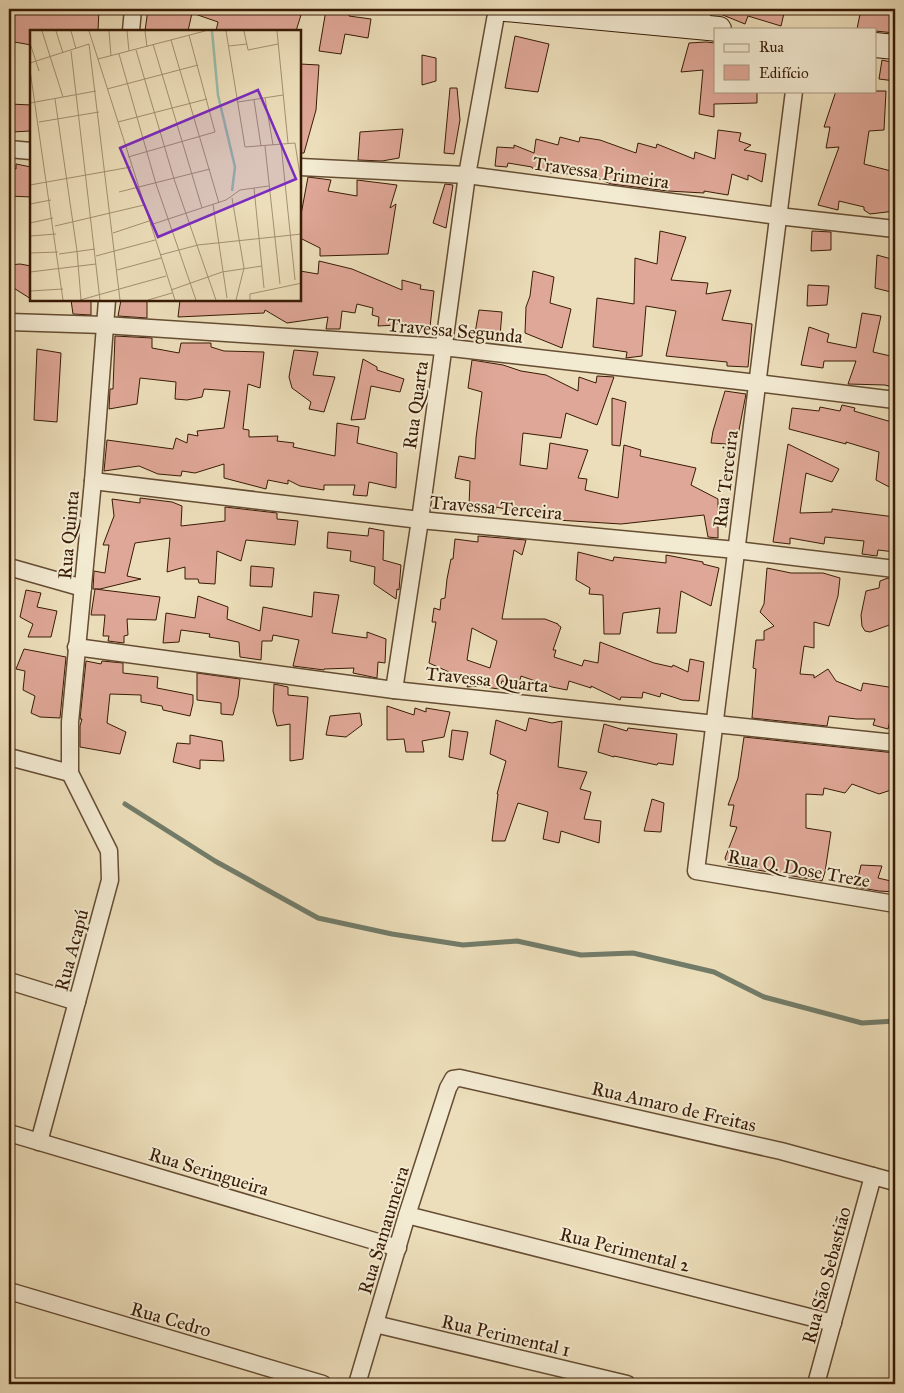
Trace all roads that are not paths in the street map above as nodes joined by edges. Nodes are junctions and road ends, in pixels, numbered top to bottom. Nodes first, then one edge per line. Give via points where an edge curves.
1 (133, 9) edge
2 (497, 9) edge
3 (505, 9) edge
4 (707, 21) edge
5 (131, 30) edge
6 (876, 45) edge
7 (895, 47) edge
8 (794, 92) edge
9 (9, 149) edge
10 (30, 151) edge
11 (301, 167) edge
12 (467, 175) junction
13 (778, 216) junction
14 (895, 230) edge
15 (107, 301) edge
16 (9, 322) edge
17 (104, 325) junction
18 (443, 347) junction
19 (757, 383) junction
20 (895, 400) edge
21 (93, 481) junction
22 (420, 520) junction
23 (736, 550) junction
24 (9, 568) edge
25 (895, 569) edge
26 (83, 588) junction
27 (76, 647) junction
28 (394, 690) junction
29 (714, 722) junction
30 (895, 743) edge
31 (9, 757) edge
32 (70, 773) junction
33 (696, 871) joint
34 (895, 904) edge
35 (9, 981) edge
36 (77, 1002) junction
37 (448, 1088) joint
38 (9, 1132) edge
39 (39, 1142) junction
40 (874, 1176) junction
41 (895, 1182) edge
42 (407, 1215) junction
43 (398, 1248) junction
44 (9, 1291) edge
45 (833, 1323) junction
46 (375, 1324) junction
47 (323, 1384) edge
48 (357, 1384) edge
49 (627, 1384) edge
50 (816, 1384) edge

1 - 5 street
2 - 12 street, Rua Quarta
3 - 4 street
6 - 7 street
8 - 13 street, Rua Terceira
9 - 10 street
11 - 12 street, Travessa Primeira
12 - 13 street, Travessa Primeira
12 - 18 street, Rua Quarta
13 - 14 street, Travessa Primeira
13 - 19 street, Rua Terceira
15 - 17 street, Rua Quinta
16 - 17 street, Travessa Segunda
17 - 18 street, Travessa Segunda
17 - 21 street, Rua Quinta
18 - 19 street, Travessa Segunda
18 - 22 street, Rua Quarta
19 - 20 street, Travessa Segunda
19 - 23 street, Rua Terceira
21 - 22 street, Travessa Terceira
21 - 26 street, Rua Quinta
22 - 23 street, Travessa Terceira
22 - 28 street, Rua Quarta
23 - 25 street, Travessa Terceira
23 - 29 street, Rua Terceira
24 - 26 street
26 - 27 street, Rua Quinta
27 - 28 street, Travessa Quarta
27 - 32 street, Rua Quinta
28 - 29 street, Travessa Quarta
29 - 30 street, Travessa Quarta
29 - 33 street, Rua Terceira
31 - 32 street
32 - 36 street, Rua Acapú via 109,851 110,880
33 - 34 street, Rua Q. Dose Treze
35 - 36 street
36 - 39 street, Rua Acapú
37 - 40 street, Rua Amaro de Freitas via 453,1079 460,1078 781,1151
37 - 42 street, Rua Samaumeira
38 - 39 street, Rua Seringueira
39 - 43 street, Rua Seringueira
40 - 41 street, Rua Amaro de Freitas
40 - 45 street, Rua São Sebastião
42 - 43 street, Rua Samaumeira
42 - 45 street, Rua Perimental 2
43 - 46 street, Rua Samaumeira
44 - 47 street, Rua Cedro
45 - 50 street, Rua São Sebastião
46 - 48 street, Rua Samaumeira
46 - 49 street, Rua Perimental 1

